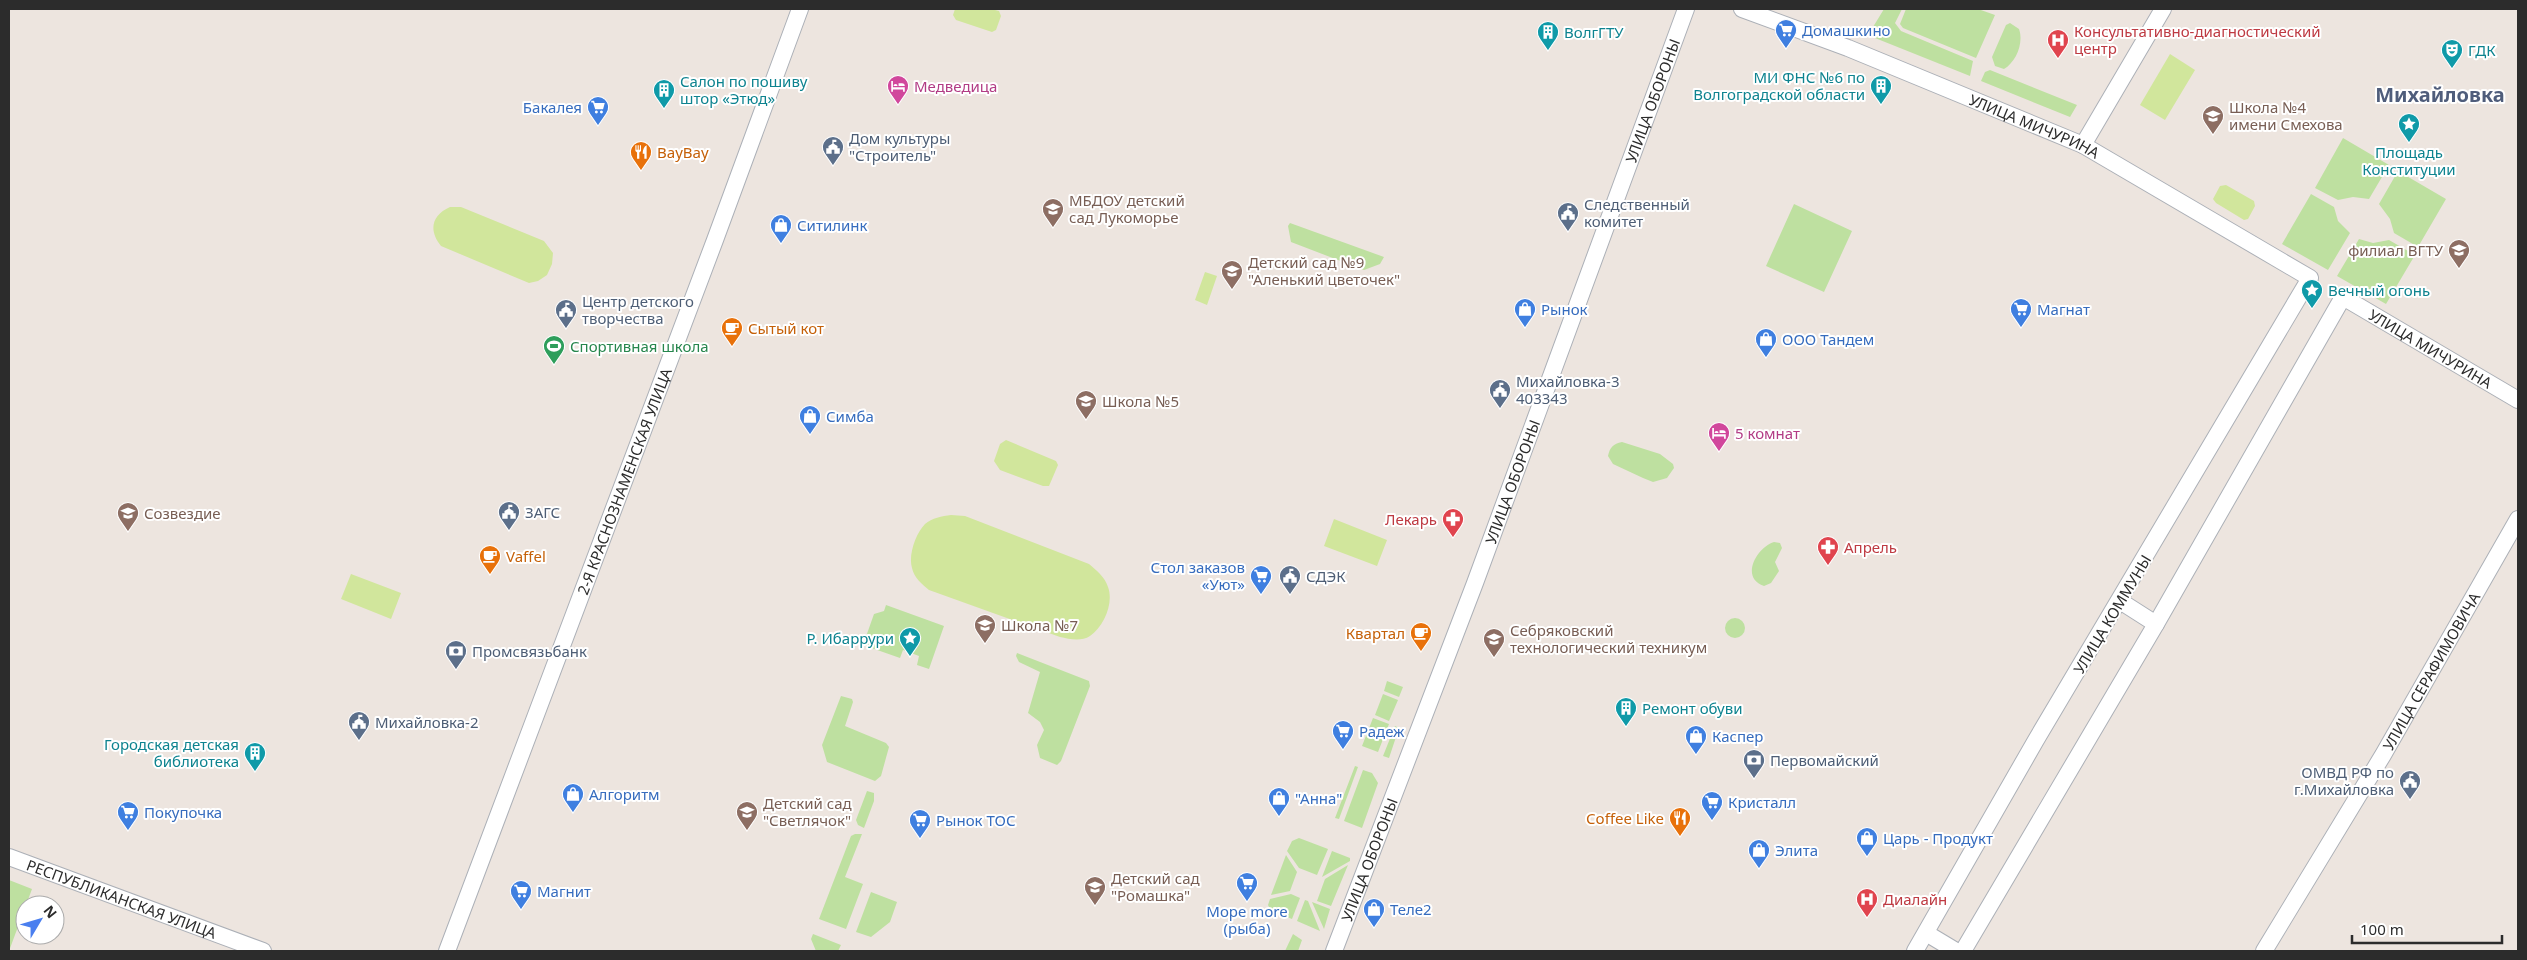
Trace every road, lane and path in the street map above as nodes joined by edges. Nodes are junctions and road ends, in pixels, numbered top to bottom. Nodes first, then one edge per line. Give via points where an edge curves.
1 (800, 9) edge
2 (1686, 9) edge
3 (1742, 9) edge
4 (2163, 9) edge
5 (2083, 145) junction
6 (2310, 278) joint
7 (2518, 400) edge
8 (2518, 519) edge
9 (2120, 601) junction
10 (2156, 624) junction
11 (9, 857) edge
12 (1926, 932) junction
13 (263, 951) edge
14 (447, 951) edge
15 (1334, 951) edge
16 (1915, 951) edge
17 (1956, 951) edge
18 (1963, 951) edge
19 (2264, 951) edge

1 - 14 street, 2-Я КРАСНОЗНАМЕНСКАЯ УЛИЦА
2 - 15 street, УЛИЦА ОБОРОНЫ via 1475,582
3 - 5 street, УЛИЦА МИЧУРИНА via 1848,48
4 - 5 street
5 - 6 street, УЛИЦА МИЧУРИНА
6 - 9 street, УЛИЦА КОММУНЫ
7 - 10 street, УЛИЦА МИЧУРИНА via 2343,297
8 - 19 street, УЛИЦА СЕРАФИМОВИЧА via 2383,755
9 - 10 street
9 - 12 street, УЛИЦА КОММУНЫ
10 - 18 street
11 - 13 street, РЕСПУБЛИКАНСКАЯ УЛИЦА
12 - 16 street, УЛИЦА КОММУНЫ
12 - 17 street

